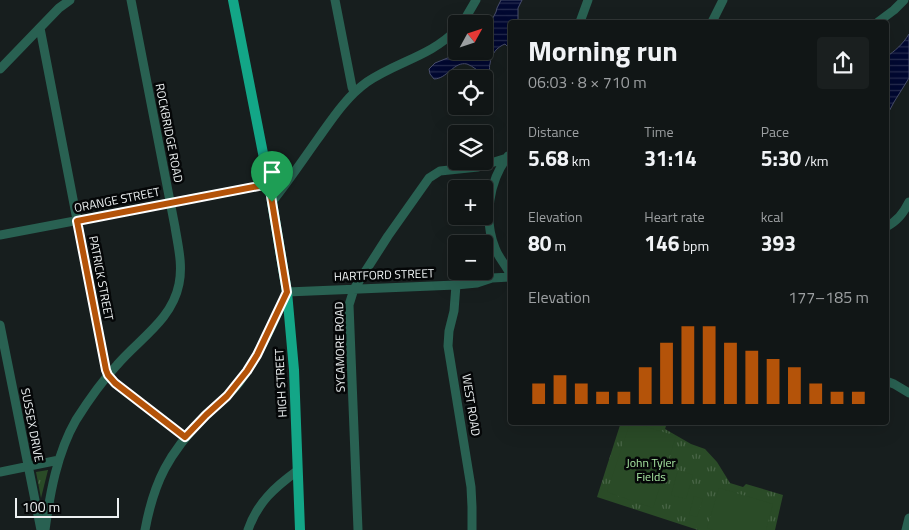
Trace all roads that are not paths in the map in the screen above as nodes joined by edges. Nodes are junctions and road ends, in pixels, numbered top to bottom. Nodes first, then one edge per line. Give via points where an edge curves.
1 (70, 0) edge
2 (131, 0) edge
3 (233, 0) edge
4 (335, 0) edge
5 (476, 0) edge
6 (588, 0) edge
7 (722, 0) edge
8 (904, 0) edge
9 (467, 15) edge
10 (581, 20) edge
11 (713, 20) edge
12 (881, 20) edge
13 (40, 28) junction
14 (448, 38) edge
15 (0, 69) edge
16 (354, 92) junction
17 (508, 156) edge
18 (269, 184) junction
19 (272, 202) junction
20 (909, 202) edge
21 (170, 203) junction
22 (77, 221) junction
23 (889, 225) edge
24 (0, 235) edge
25 (508, 273) edge
26 (508, 276) edge
27 (456, 285) junction
28 (354, 289) junction
29 (287, 292) junction
30 (0, 325) edge
31 (108, 375) junction
32 (889, 382) edge
33 (909, 392) edge
34 (185, 437) junction
35 (59, 460) junction
36 (28, 466) junction
37 (297, 471) junction
38 (0, 472) edge
39 (909, 518) edge
40 (41, 530) edge
41 (46, 530) edge
42 (145, 530) edge
43 (248, 530) edge
44 (300, 530) edge
45 (358, 530) edge
46 (472, 530) edge
47 (906, 530) edge

1 - 13 street
2 - 21 street, ROCKBRIDGE ROAD
3 - 18 main road, HIGH STREET
4 - 16 street
5 - 9 street
6 - 10 street
7 - 11 street
8 - 12 street
13 - 15 street
13 - 22 street, PATRICK STREET
14 - 16 street via 383,72
16 - 19 street
17 - 25 street via 492,188 489,220 495,250
17 - 28 street, SYCAMORE ROAD via 478,167 440,171 429,178
18 - 19 main road, HIGH STREET
18 - 21 street, ORANGE STREET
19 - 29 main road, HIGH STREET
20 - 23 street via 899,218
21 - 22 street, ORANGE STREET
21 - 31 street, ROCKBRIDGE ROAD via 180,260 179,286 161,320
22 - 24 street, ORANGE STREET
22 - 31 street, PATRICK STREET
26 - 27 street, HARTFORD STREET
27 - 28 street, HARTFORD STREET
27 - 46 street, WEST ROAD via 448,338 471,487
28 - 29 street, HARTFORD STREET
28 - 45 street, SYCAMORE ROAD via 349,305
29 - 34 street via 247,371 227,396
29 - 37 main road, HIGH STREET via 294,370
30 - 36 street, SUSSEX DRIVE
31 - 34 street
31 - 35 street, ROCKBRIDGE ROAD via 78,419
32 - 33 street
34 - 42 street via 158,482
35 - 36 street
35 - 41 street, ROCKBRIDGE ROAD
36 - 38 street
36 - 40 street, SUSSEX DRIVE
37 - 43 street via 263,501
37 - 44 main road, HIGH STREET
39 - 47 street

